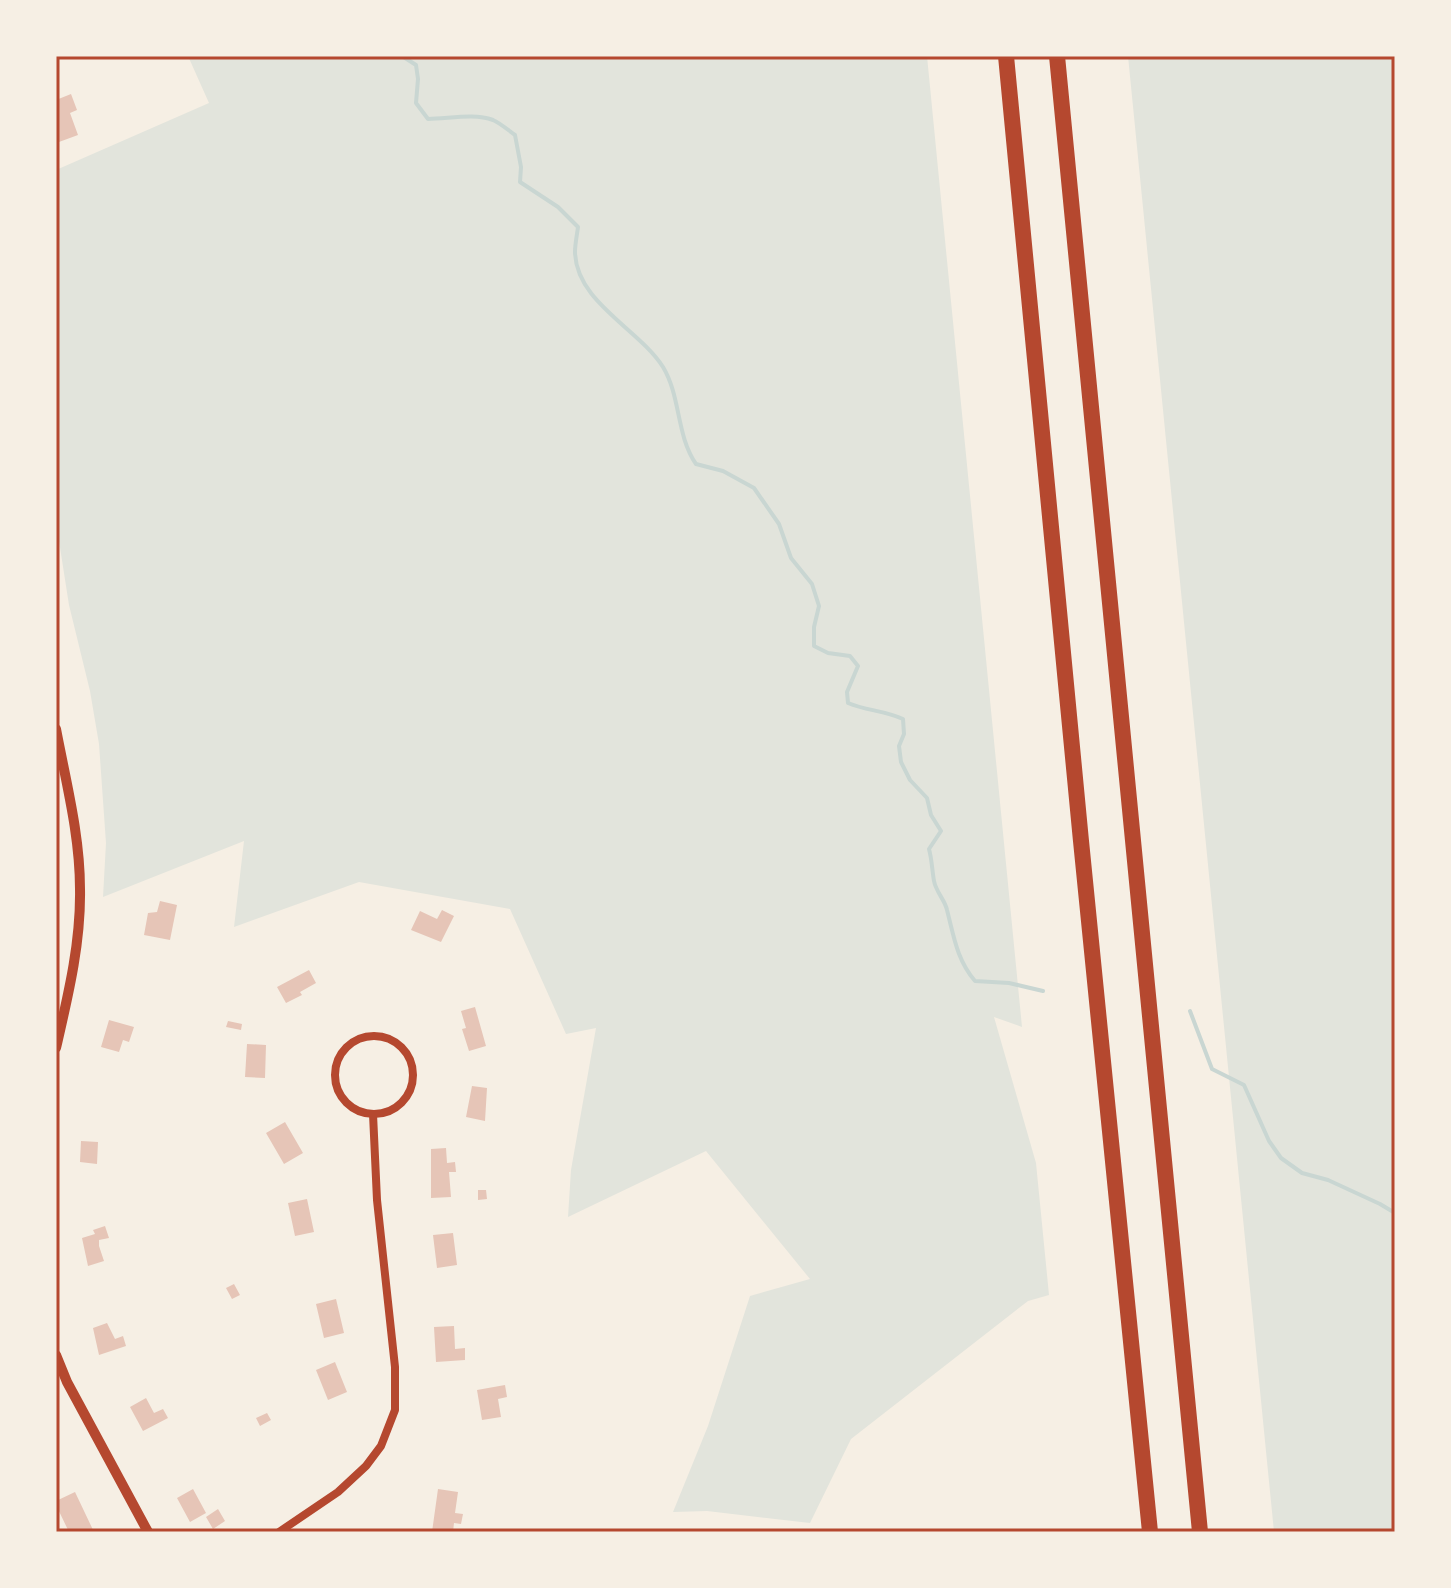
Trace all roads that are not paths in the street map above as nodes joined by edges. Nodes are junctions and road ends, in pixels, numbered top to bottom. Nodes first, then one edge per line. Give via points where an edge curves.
1 (1006, 56) edge
2 (1057, 56) edge
3 (56, 729) edge
4 (56, 1048) edge
5 (373, 1114) junction
6 (56, 1355) edge
7 (148, 1532) edge
8 (279, 1532) edge
9 (1150, 1532) edge
10 (1200, 1532) edge

1 - 9 highway
2 - 10 highway
3 - 4 street via 81,891 71,983
5 - 5 street via 404,1101 413,1079 402,1048 380,1036 362,1038 346,1048 335,1072 342,1098 356,1110
5 - 8 street via 395,1410 381,1446 366,1466
6 - 7 street

